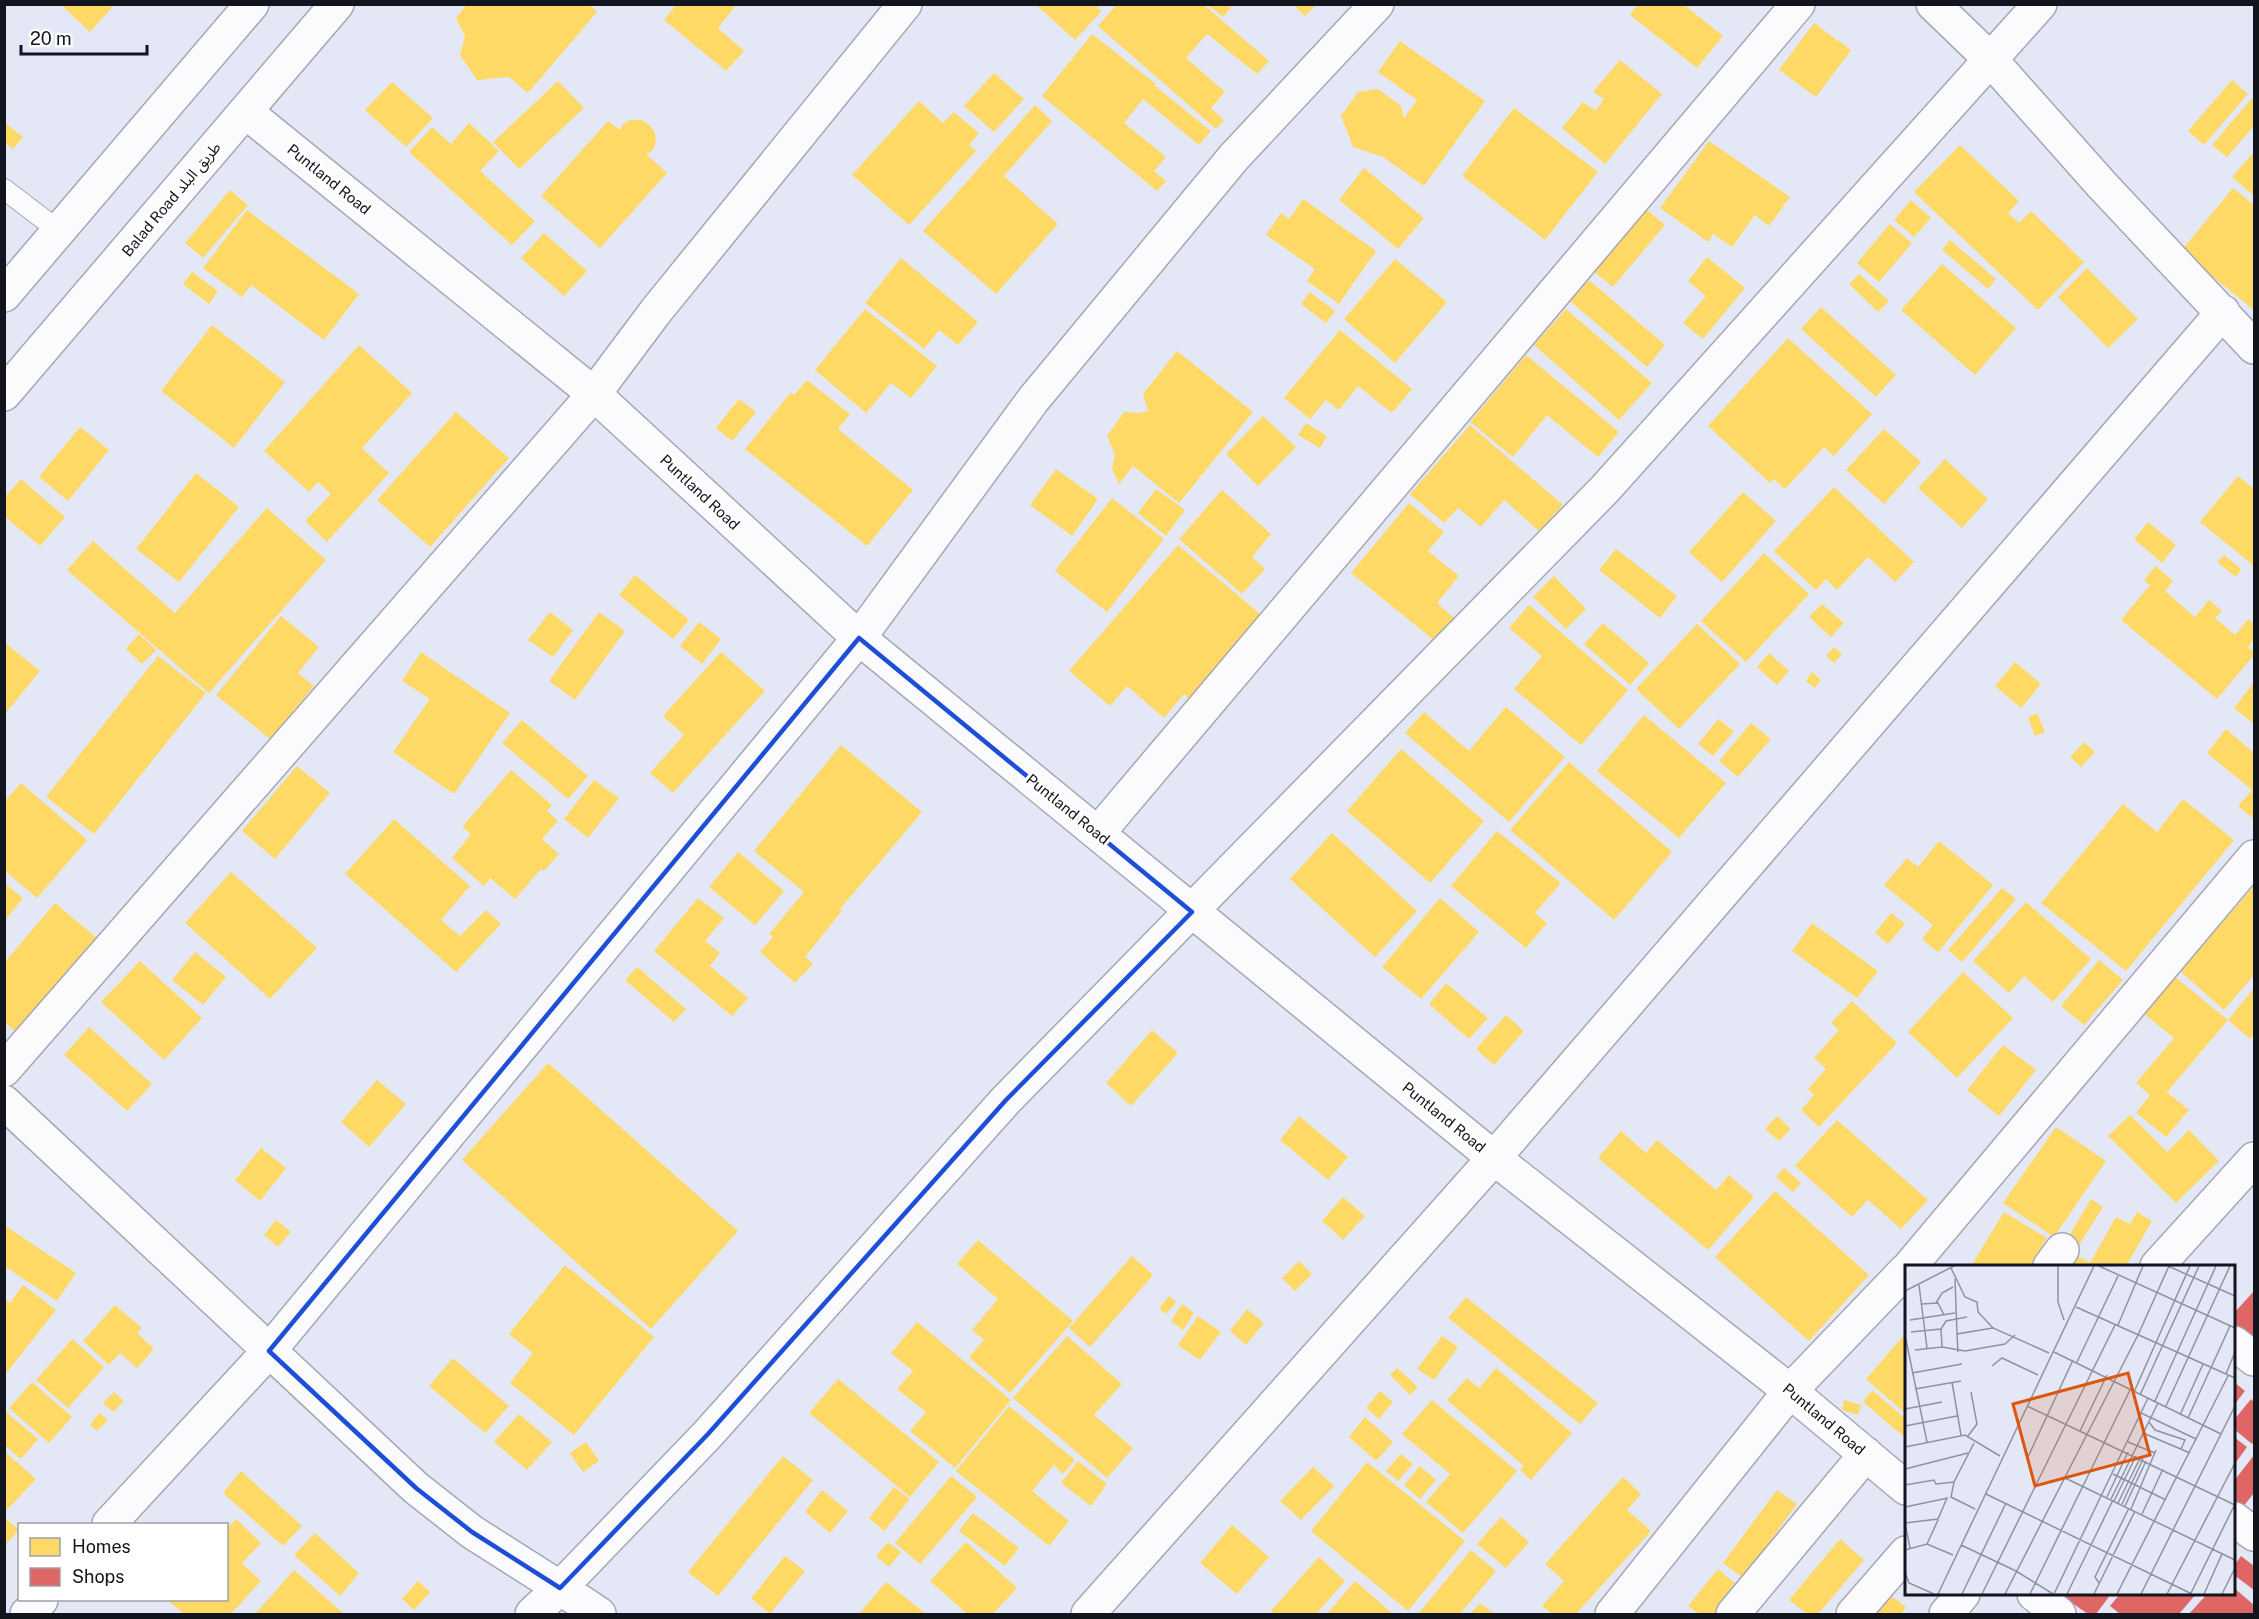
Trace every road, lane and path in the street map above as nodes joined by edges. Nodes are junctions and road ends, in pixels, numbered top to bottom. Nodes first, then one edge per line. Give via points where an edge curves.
1 (252, 4) edge
2 (337, 4) edge
3 (905, 4) edge
4 (1377, 4) edge
5 (1798, 4) edge
6 (1933, 4) edge
7 (2040, 4) edge
8 (1990, 59) junction
9 (246, 111) junction
10 (4, 189) edge
11 (59, 231) junction
12 (4, 295) edge
13 (2223, 312) junction
14 (2254, 347) edge
15 (4, 394) edge
16 (594, 394) junction
17 (859, 638) junction
18 (1098, 833) junction
19 (2254, 857) edge
20 (1192, 912) junction
21 (4, 1070) edge
22 (4, 1102) edge
23 (1494, 1158) junction
24 (2252, 1168) edge
25 (1917, 1265) edge
26 (2158, 1265) edge
27 (1905, 1277) edge
28 (2235, 1344) edge
29 (269, 1351) junction
30 (2254, 1359) edge
31 (1791, 1391) junction
32 (1866, 1454) junction
33 (1905, 1487) edge
34 (2235, 1520) edge
35 (110, 1523) edge
36 (2254, 1534) edge
37 (1905, 1554) edge
38 (560, 1588) junction
39 (1962, 1595) edge
40 (38, 1601) edge
41 (27, 1614) edge
42 (532, 1614) edge
43 (599, 1614) edge
44 (1088, 1614) edge
45 (1612, 1614) edge
46 (1733, 1614) edge
47 (1853, 1614) edge
48 (1946, 1614) edge

1 - 11 main road
2 - 9 main road, Balad Road طريق البلد
3 - 16 main road via 656,311
4 - 17 main road via 1234,157 1033,400
5 - 18 main road
6 - 8 main road
7 - 8 main road
8 - 13 main road
8 - 20 main road via 1605,489
9 - 15 main road, Balad Road طريق البلد
9 - 16 main road, Puntland Road
10 - 11 lane
11 - 12 main road
13 - 14 main road
13 - 23 main road
16 - 17 main road, Puntland Road
16 - 21 main road
17 - 18 main road, Puntland Road
17 - 29 main road
18 - 20 main road, Puntland Road
19 - 25 main road
20 - 23 main road, Puntland Road
20 - 38 main road via 1006,1100 708,1434
22 - 29 main road
23 - 31 main road, Puntland Road
23 - 44 main road
24 - 26 main road
27 - 31 main road
28 - 30 main road
29 - 35 main road
29 - 38 main road via 416,1488 472,1532
31 - 32 main road, Puntland Road
31 - 45 main road
32 - 33 main road, Puntland Road
32 - 46 main road
34 - 36 main road
37 - 47 main road
38 - 42 main road
38 - 43 main road
39 - 48 main road
40 - 41 main road

